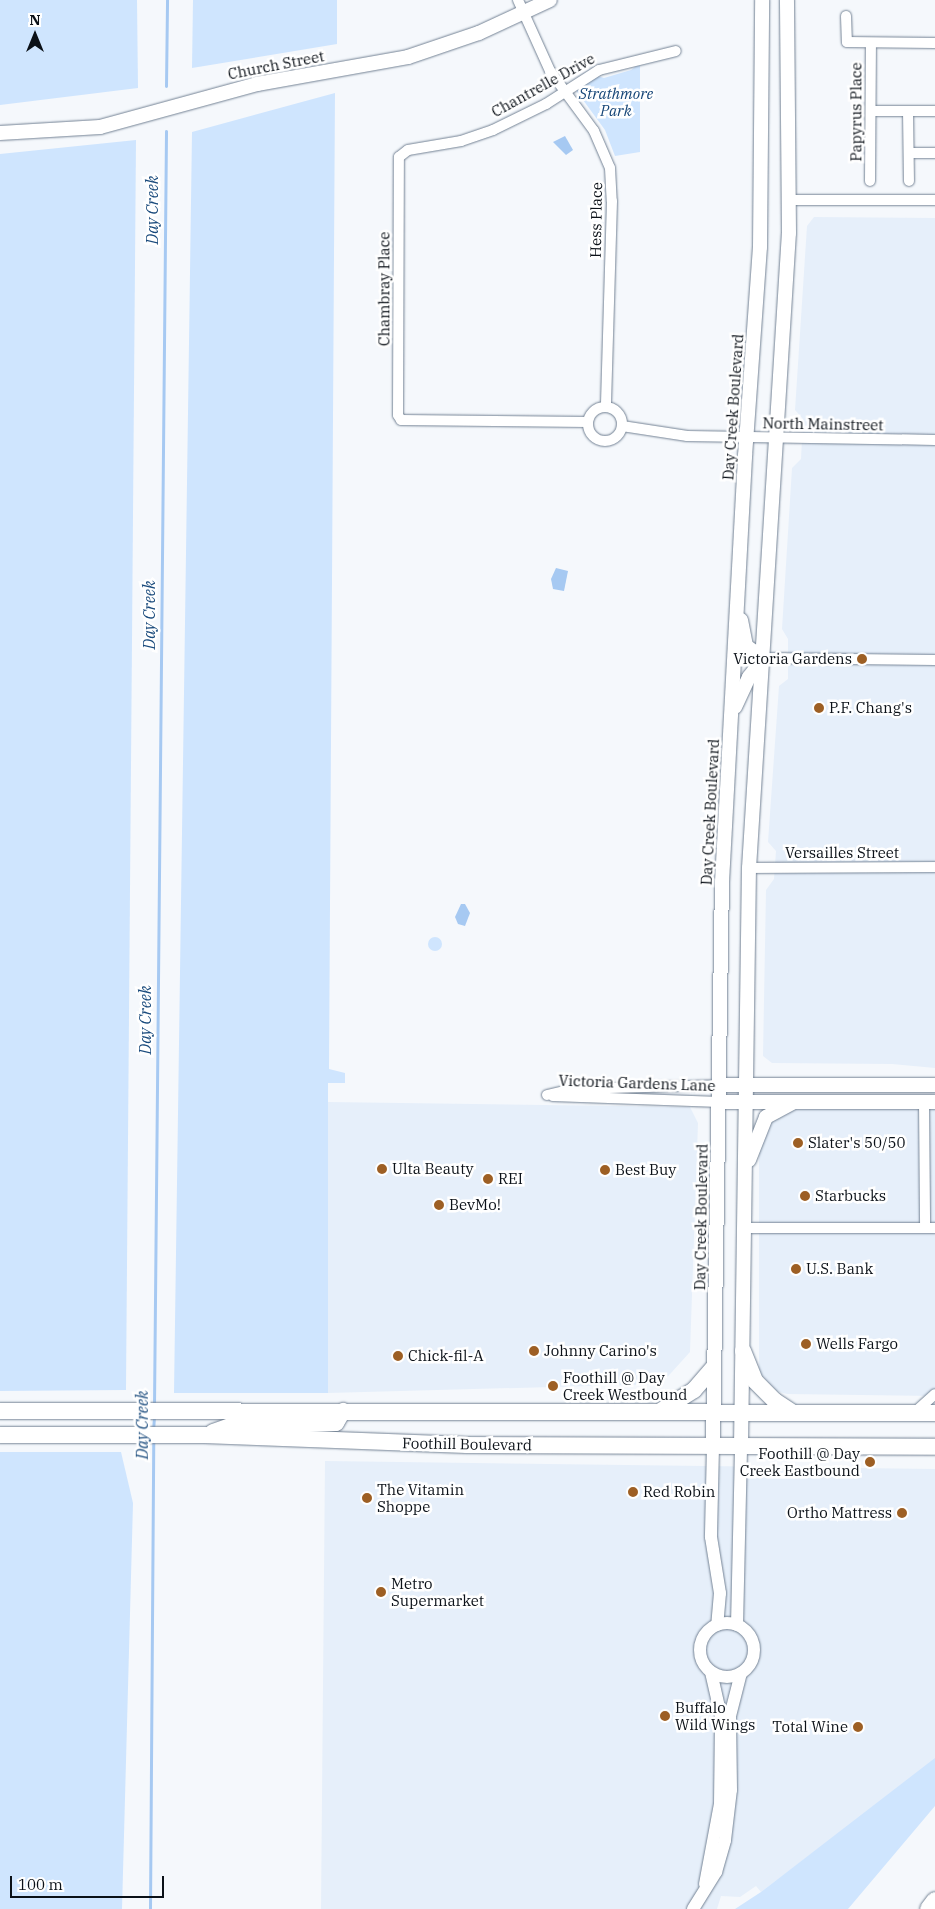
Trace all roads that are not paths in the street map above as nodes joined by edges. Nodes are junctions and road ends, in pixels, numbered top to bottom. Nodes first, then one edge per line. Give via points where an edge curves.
1 (550, 0) edge
2 (762, 0) edge
3 (787, 0) edge
4 (521, 6) edge
5 (846, 16) dead end
6 (871, 43) junction
7 (935, 43) edge
8 (676, 51) dead end
9 (564, 92) junction
10 (871, 111) junction
11 (908, 111) junction
12 (935, 111) edge
13 (0, 133) edge
14 (909, 153) junction
15 (935, 153) edge
16 (399, 157) joint
17 (870, 181) dead end
18 (908, 181) dead end
19 (790, 200) junction
20 (935, 200) edge
21 (606, 406) junction
22 (588, 422) junction
23 (622, 426) junction
24 (747, 438) junction
25 (776, 439) junction
26 (935, 440) edge
27 (736, 602) junction
28 (764, 658) junction
29 (935, 660) edge
30 (730, 722) junction
31 (935, 867) edge
32 (749, 868) junction
33 (746, 1084) junction
34 (720, 1085) junction
35 (935, 1085) edge
36 (720, 1102) junction
37 (746, 1102) junction
38 (793, 1102) junction
39 (929, 1102) edge
40 (746, 1168) junction
41 (745, 1228) junction
42 (930, 1228) edge
43 (743, 1351) junction
44 (714, 1368) junction
45 (935, 1394) edge
46 (0, 1411) edge
47 (343, 1411) junction
48 (659, 1412) junction
49 (713, 1412) junction
50 (742, 1412) junction
51 (792, 1412) junction
52 (914, 1413) junction
53 (935, 1413) edge
54 (0, 1435) edge
55 (204, 1435) junction
56 (713, 1446) junction
57 (741, 1446) junction
58 (935, 1447) edge
59 (717, 1625) junction
60 (737, 1625) junction
61 (711, 1672) junction
62 (741, 1673) junction
63 (706, 1884) junction
64 (935, 1901) edge
65 (693, 1909) edge
66 (929, 1909) edge

1 - 4 main road, Church Street
2 - 24 main road, Day Creek Boulevard via 760,247
3 - 19 main road
4 - 9 street, Hess Place via 550,72
4 - 13 main road, Church Street via 453,43 408,57 257,84 100,127
5 - 6 street via 847,42
6 - 7 street
6 - 10 street, Papyrus Place
8 - 9 street, Chantrelle Drive via 599,70
9 - 16 street, Chantrelle Drive via 477,136 408,150
9 - 21 street, Hess Place via 594,131 611,174
10 - 11 street
10 - 17 street, Papyrus Place
11 - 12 street
11 - 14 street
14 - 15 street
14 - 18 street
16 - 22 street, Chambray Place via 398,415 401,420
19 - 20 street
19 - 25 main road
21 - 22 street via 592,412
21 - 23 street via 616,412
22 - 23 street via 590,433 605,441 615,438
23 - 24 street, North Mainstreet via 671,435
24 - 25 street, North Mainstreet
24 - 27 main road, Day Creek Boulevard
25 - 26 street, North Mainstreet
25 - 28 main road
27 - 28 main road via 746,646
27 - 30 main road, Day Creek Boulevard
28 - 29 street
28 - 30 main road via 743,689
28 - 32 main road
30 - 34 main road, Day Creek Boulevard via 722,882
31 - 32 street, Versailles Street
32 - 33 main road
33 - 34 main road, Victoria Gardens Lane
33 - 35 main road, Victoria Gardens Lane
33 - 37 main road
34 - 36 main road, Day Creek Boulevard
34 - 36 street, Victoria Gardens Lane via 572,1089 547,1095 577,1099
36 - 37 main road, Victoria Gardens Lane
36 - 44 main road, Day Creek Boulevard
37 - 38 main road, Victoria Gardens Lane
37 - 40 main road
38 - 39 main road, Victoria Gardens Lane
38 - 40 main road via 766,1117
39 - 42 street
40 - 41 main road
41 - 42 street
41 - 43 main road
43 - 50 main road
43 - 51 main road via 754,1382 774,1402
44 - 48 main road via 694,1390
44 - 49 main road, Day Creek Boulevard
45 - 52 street
46 - 47 main road
47 - 48 main road
47 - 55 main road via 336,1424 233,1425
48 - 49 main road
49 - 50 main road
49 - 56 main road, Day Creek Boulevard
50 - 51 main road
50 - 57 main road
51 - 52 main road
52 - 53 main road
54 - 55 main road, Foothill Boulevard
55 - 56 main road, Foothill Boulevard via 462,1445
56 - 57 main road, Foothill Boulevard
56 - 59 street, Day Creek Boulevard via 711,1537 720,1593
57 - 58 main road, Foothill Boulevard
57 - 60 street
59 - 60 street
59 - 61 street via 706,1634 700,1648 703,1662
60 - 62 street via 746,1631 754,1646 751,1663
61 - 62 street via 726,1677
61 - 63 street via 721,1716 720,1804 706,1869
62 - 63 street via 730,1716 729,1821 716,1872
63 - 65 street
64 - 66 highway

